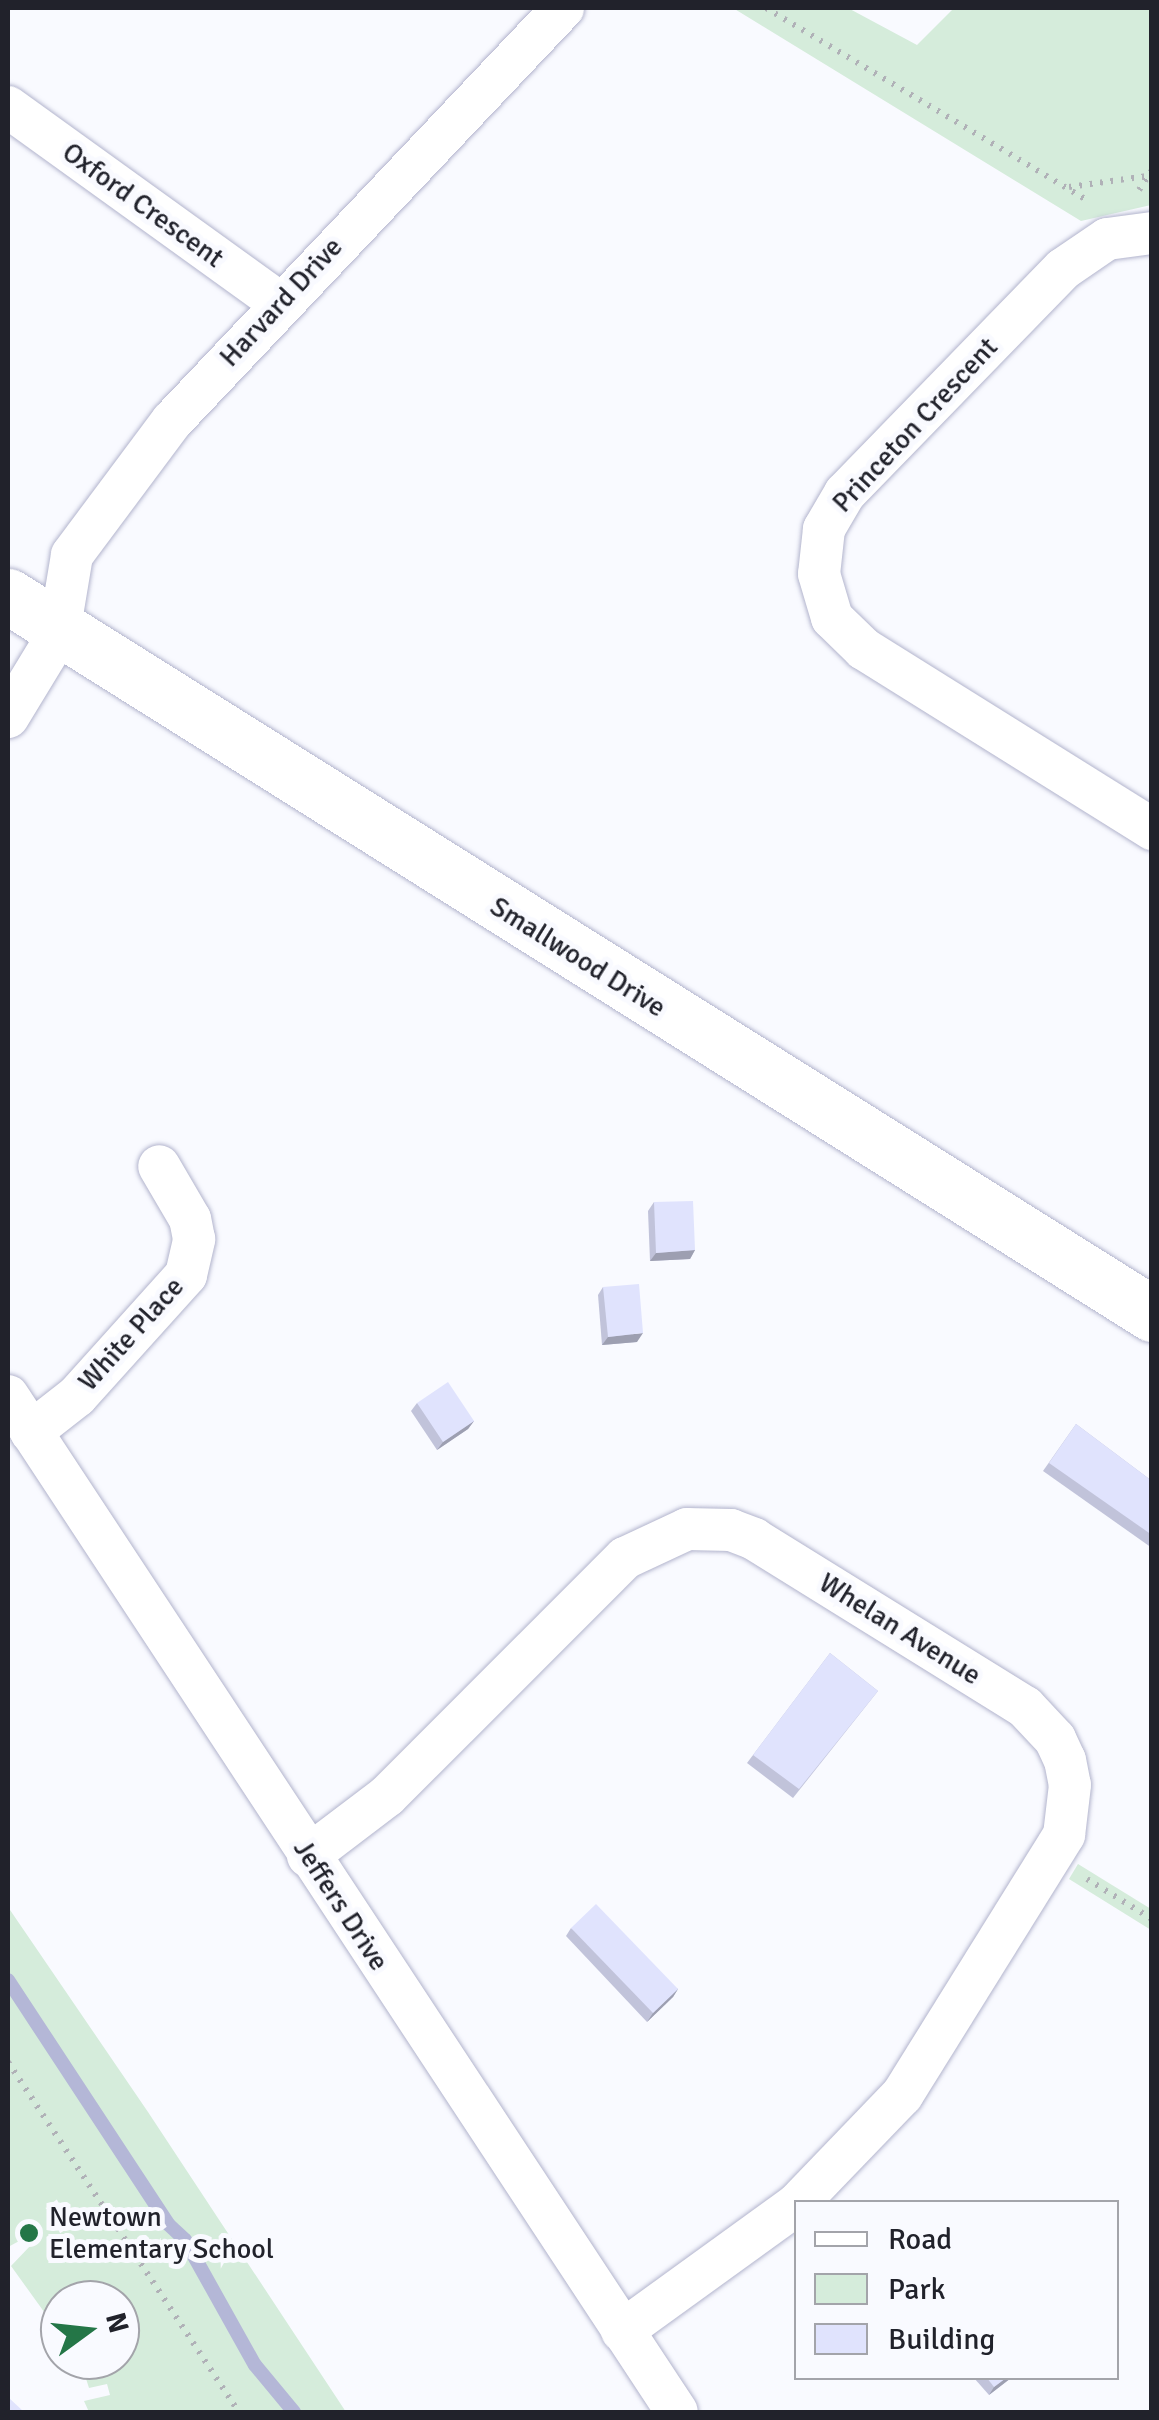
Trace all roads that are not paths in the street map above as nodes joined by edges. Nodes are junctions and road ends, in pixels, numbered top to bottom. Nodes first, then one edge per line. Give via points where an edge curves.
1 (563, 8) edge
2 (8, 108) edge
3 (1138, 234) edge
4 (278, 302) junction
5 (8, 596) edge
6 (59, 633) junction
7 (8, 718) edge
8 (1152, 830) edge
9 (160, 1166) dead end
10 (1152, 1314) edge
11 (8, 1396) edge
12 (31, 1432) junction
13 (308, 1856) junction
14 (802, 2200) edge
15 (794, 2207) edge
16 (622, 2330) junction
17 (676, 2412) edge

1 - 4 street, Harvard Drive
2 - 4 street, Oxford Crescent
3 - 8 street, Princeton Crescent via 1076,257 846,493 824,529 819,574 832,618 864,649
4 - 6 street, Harvard Drive via 172,421 72,555
5 - 6 street, Smallwood Drive
6 - 7 street
6 - 10 street, Smallwood Drive
9 - 12 street, White Place via 182,1197 192,1229 186,1275 76,1396
11 - 12 street, Jeffers Drive
12 - 13 street, Jeffers Drive
13 - 14 street, Whelan Avenue via 387,1796 625,1558 664,1534 710,1527 754,1539 1042,1722 1060,1749 1070,1785 1064,1834 1052,1858 902,2094
13 - 16 street, Jeffers Drive
15 - 16 street, Whelan Avenue
16 - 17 street, Jeffers Drive

